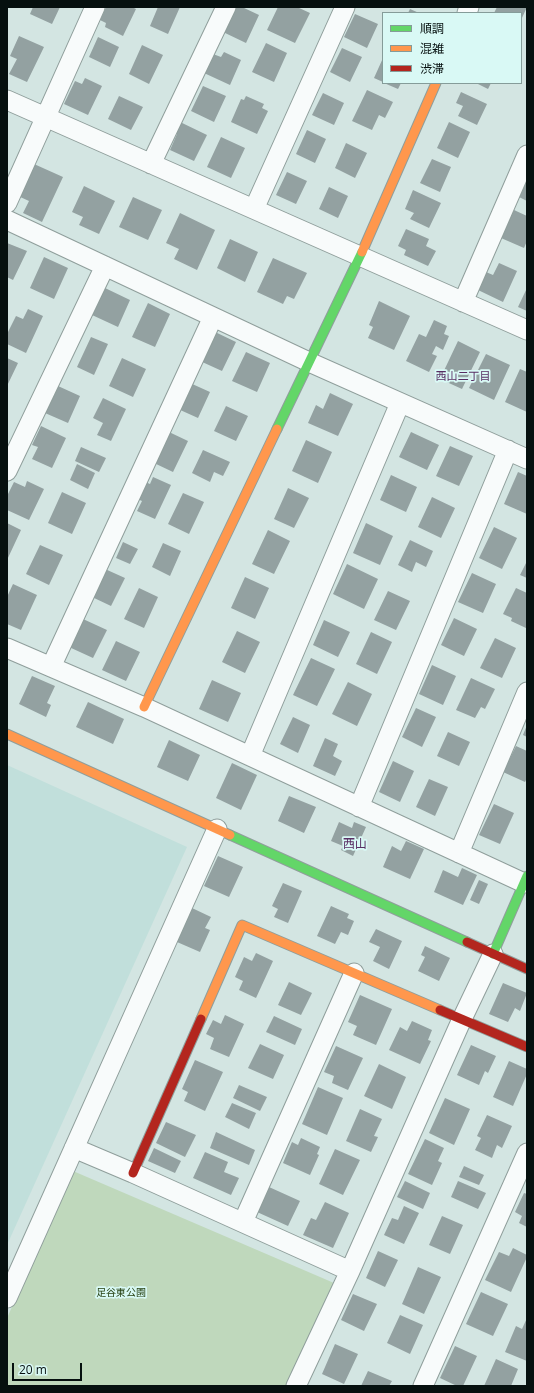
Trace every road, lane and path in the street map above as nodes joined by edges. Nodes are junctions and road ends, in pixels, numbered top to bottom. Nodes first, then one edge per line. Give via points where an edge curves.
1 (95, 7) edge
2 (226, 7) edge
3 (345, 7) edge
4 (436, 84) edge
5 (7, 100) edge
6 (46, 117) junction
7 (527, 155) edge
8 (151, 164) junction
9 (7, 203) edge
10 (254, 209) junction
11 (7, 220) edge
12 (360, 257) junction
13 (105, 266) junction
14 (463, 302) junction
15 (213, 317) junction
16 (527, 330) edge
17 (309, 362) junction
18 (400, 403) junction
19 (508, 450) junction
20 (527, 459) edge
21 (7, 471) edge
22 (7, 648) edge
23 (51, 667) junction
24 (527, 692) edge
25 (144, 707) junction
26 (7, 734) edge
27 (250, 756) junction
28 (359, 807) junction
29 (217, 829) junction
30 (460, 853) junction
31 (525, 880) edge
32 (493, 954) junction
33 (527, 969) edge
34 (354, 973) junction
35 (462, 1019) junction
36 (527, 1047) edge
37 (74, 1148) junction
38 (527, 1153) edge
39 (133, 1173) junction
40 (243, 1222) junction
41 (350, 1271) junction
42 (7, 1298) edge
43 (296, 1386) edge
44 (423, 1386) edge

1 - 6 street
2 - 8 street
3 - 10 street
4 - 12 street
5 - 6 street
6 - 8 street
6 - 9 street
7 - 14 street
8 - 10 street
10 - 12 street
11 - 13 street
12 - 14 street
12 - 17 street
13 - 15 street
13 - 21 street
14 - 16 street
15 - 17 street
15 - 23 street
17 - 18 street
17 - 25 street
18 - 19 street
18 - 27 street
19 - 20 street
19 - 28 street
22 - 23 street
23 - 25 street
24 - 30 street
25 - 27 street
26 - 29 street
27 - 28 street
28 - 30 street
29 - 32 street
29 - 37 street
30 - 31 street
31 - 32 street
32 - 33 street
32 - 35 street
34 - 35 street
34 - 39 street via 242,925
34 - 40 street
35 - 36 street
35 - 41 street
37 - 39 street
37 - 42 street
38 - 44 street
39 - 40 street
40 - 41 street
41 - 43 street

